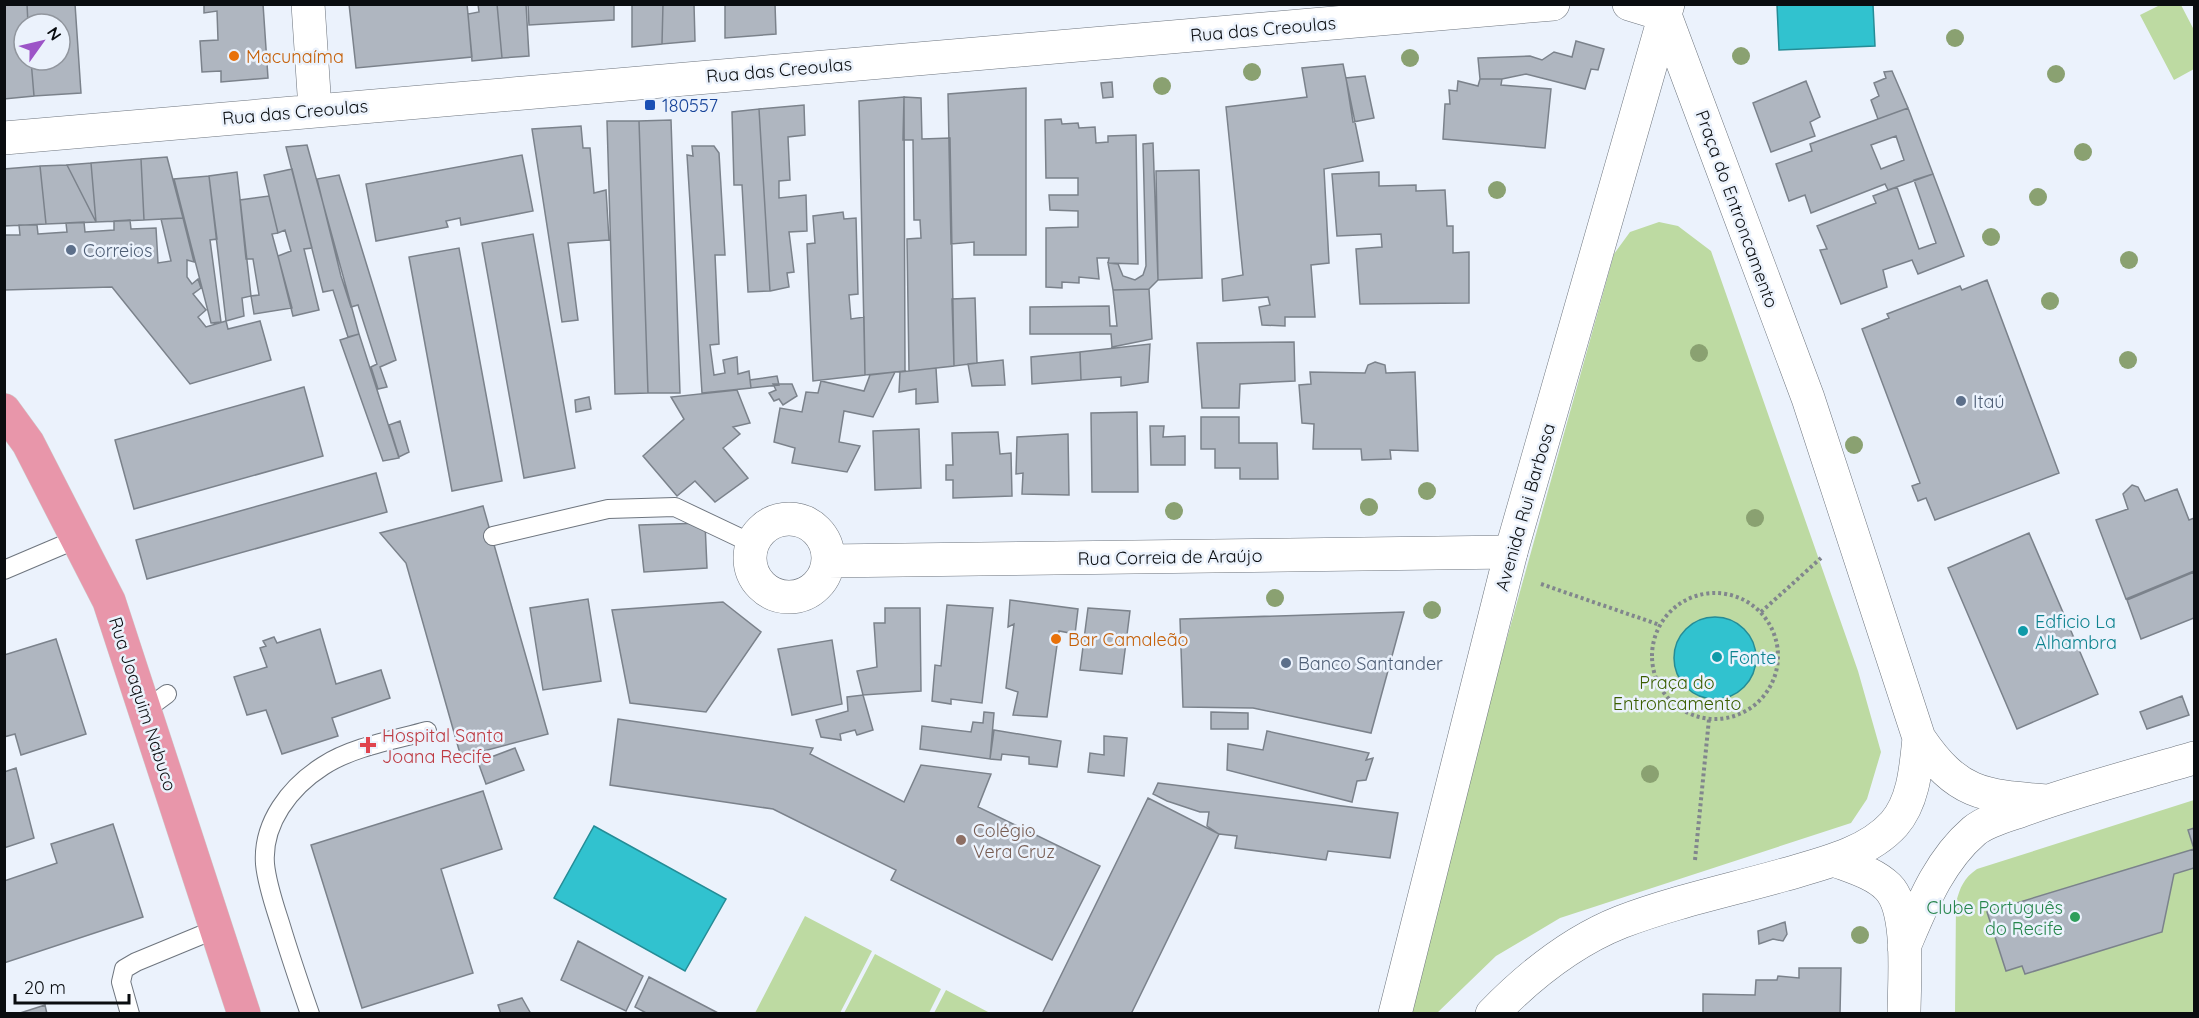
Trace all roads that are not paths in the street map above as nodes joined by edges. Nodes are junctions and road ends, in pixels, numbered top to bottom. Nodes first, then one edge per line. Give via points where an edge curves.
1 (308, 4) edge
2 (1553, 4) edge
3 (1629, 4) edge
4 (1667, 10) edge
5 (315, 110) junction
6 (4, 138) edge
7 (4, 410) edge
8 (492, 536) dead end
9 (77, 539) junction
10 (753, 544) junction
11 (828, 561) junction
12 (1509, 562) junction
13 (4, 570) edge
14 (427, 731) dead end
15 (1919, 738) junction
16 (2194, 758) edge
17 (2046, 801) junction
18 (1834, 860) junction
19 (216, 929) junction
20 (1904, 947) junction
21 (130, 1014) edge
22 (244, 1014) edge
23 (310, 1014) edge
24 (1395, 1014) edge
25 (1492, 1014) edge
26 (1904, 1014) edge

1 - 5 main road
2 - 5 main road, Rua das Creoulas
3 - 4 main road
4 - 12 main road, Avenida Rui Barbosa
4 - 15 main road, Praça do Entroncamento via 1808,398
5 - 6 main road, Rua das Creoulas
7 - 9 main road, Rua Joaquim Nabuco via 28,443
8 - 10 lane via 608,509 675,507
9 - 13 lane
9 - 19 main road, Rua Joaquim Nabuco via 156,702
10 - 11 main road via 771,524 798,520 820,535
10 - 11 main road via 753,573 773,594 802,595 815,587
11 - 12 main road, Rua Correia de Araújo
12 - 24 main road, Avenida Rui Barbosa
14 - 23 lane via 324,765 302,781 283,803 269,830 265,864
15 - 17 main road, Praça do Entroncamento via 1952,779 1971,789 2006,798
15 - 18 main road via 1914,779 1893,825 1871,843
16 - 17 main road
17 - 20 main road via 1975,830 1952,853 1924,898
18 - 20 main road via 1868,874 1893,893
18 - 25 main road via 1620,923 1544,968
19 - 21 lane via 124,969 121,982
19 - 22 main road, Rua Joaquim Nabuco
20 - 26 main road

